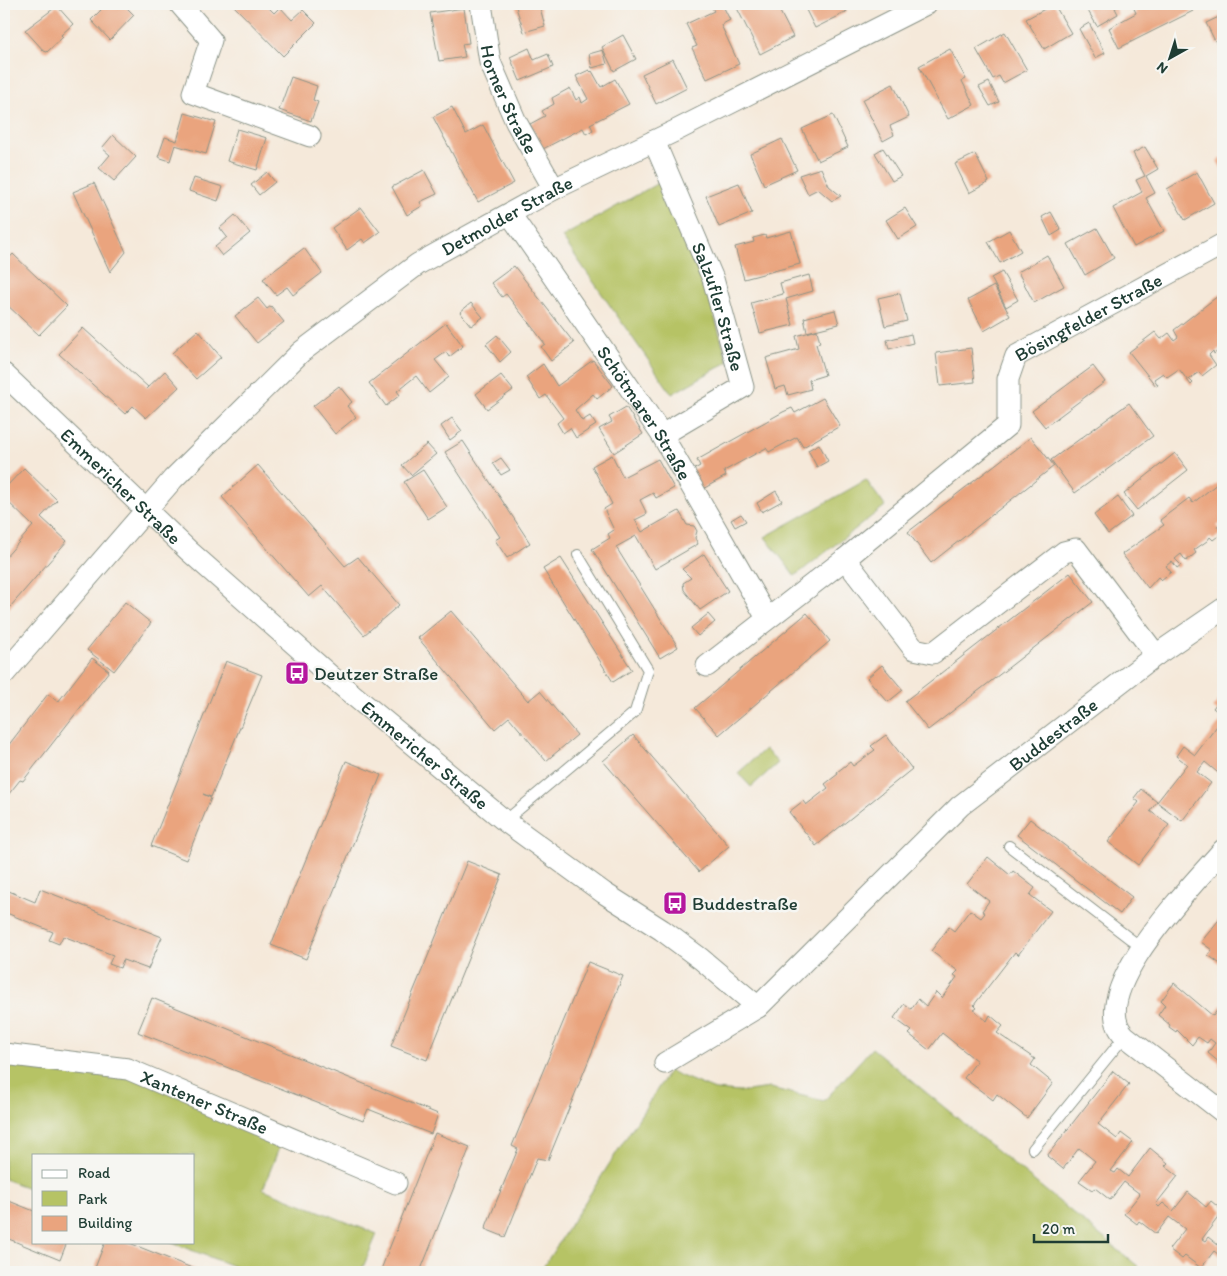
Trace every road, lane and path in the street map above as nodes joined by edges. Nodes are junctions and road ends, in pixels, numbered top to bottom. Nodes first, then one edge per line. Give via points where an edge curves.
1 (180, 4) edge
2 (481, 4) edge
3 (926, 4) edge
4 (310, 136) dead end
5 (654, 141) junction
6 (554, 189) junction
7 (510, 214) junction
8 (1223, 244) edge
9 (4, 374) edge
10 (662, 435) junction
11 (147, 510) junction
12 (578, 555) dead end
13 (845, 559) junction
14 (1223, 609) edge
15 (766, 618) junction
16 (1156, 655) junction
17 (708, 666) dead end
18 (4, 674) edge
19 (505, 821) junction
20 (1009, 846) dead end
21 (1223, 850) edge
22 (1142, 948) junction
23 (758, 1007) junction
24 (1125, 1036) junction
25 (4, 1054) edge
26 (665, 1063) dead end
27 (1223, 1112) edge
28 (1033, 1149) dead end
29 (396, 1183) dead end

1 - 4 street via 211,40 193,93
2 - 6 street, Horner Straße via 490,62 516,122
3 - 5 street, Detmolder Straße
5 - 6 street, Detmolder Straße
5 - 10 street, Salzufler Straße via 713,279 743,387
6 - 7 street, Detmolder Straße
7 - 10 street, Schötmarer Straße
7 - 11 street, Detmolder Straße via 418,264 301,352 173,479
8 - 13 street, Bösingfelder Straße via 1016,356 1008,380 1008,425
9 - 11 street, Emmericher Straße
10 - 15 street, Schötmarer Straße
11 - 18 street
11 - 19 street, Emmericher Straße via 322,669
12 - 19 lane via 648,670 635,712
13 - 15 street, Bösingfelder Straße
13 - 16 street via 914,649 933,653 1064,552 1076,549
14 - 16 street, Buddestraße
15 - 17 street, Bösingfelder Straße
16 - 23 street, Buddestraße via 960,806
19 - 23 street, Emmericher Straße via 702,959
20 - 22 lane
21 - 22 street
22 - 24 street via 1116,996 1114,1011 1118,1030
23 - 26 street, Buddestraße
24 - 27 street
24 - 28 lane
25 - 29 street, Xantener Straße via 128,1069

